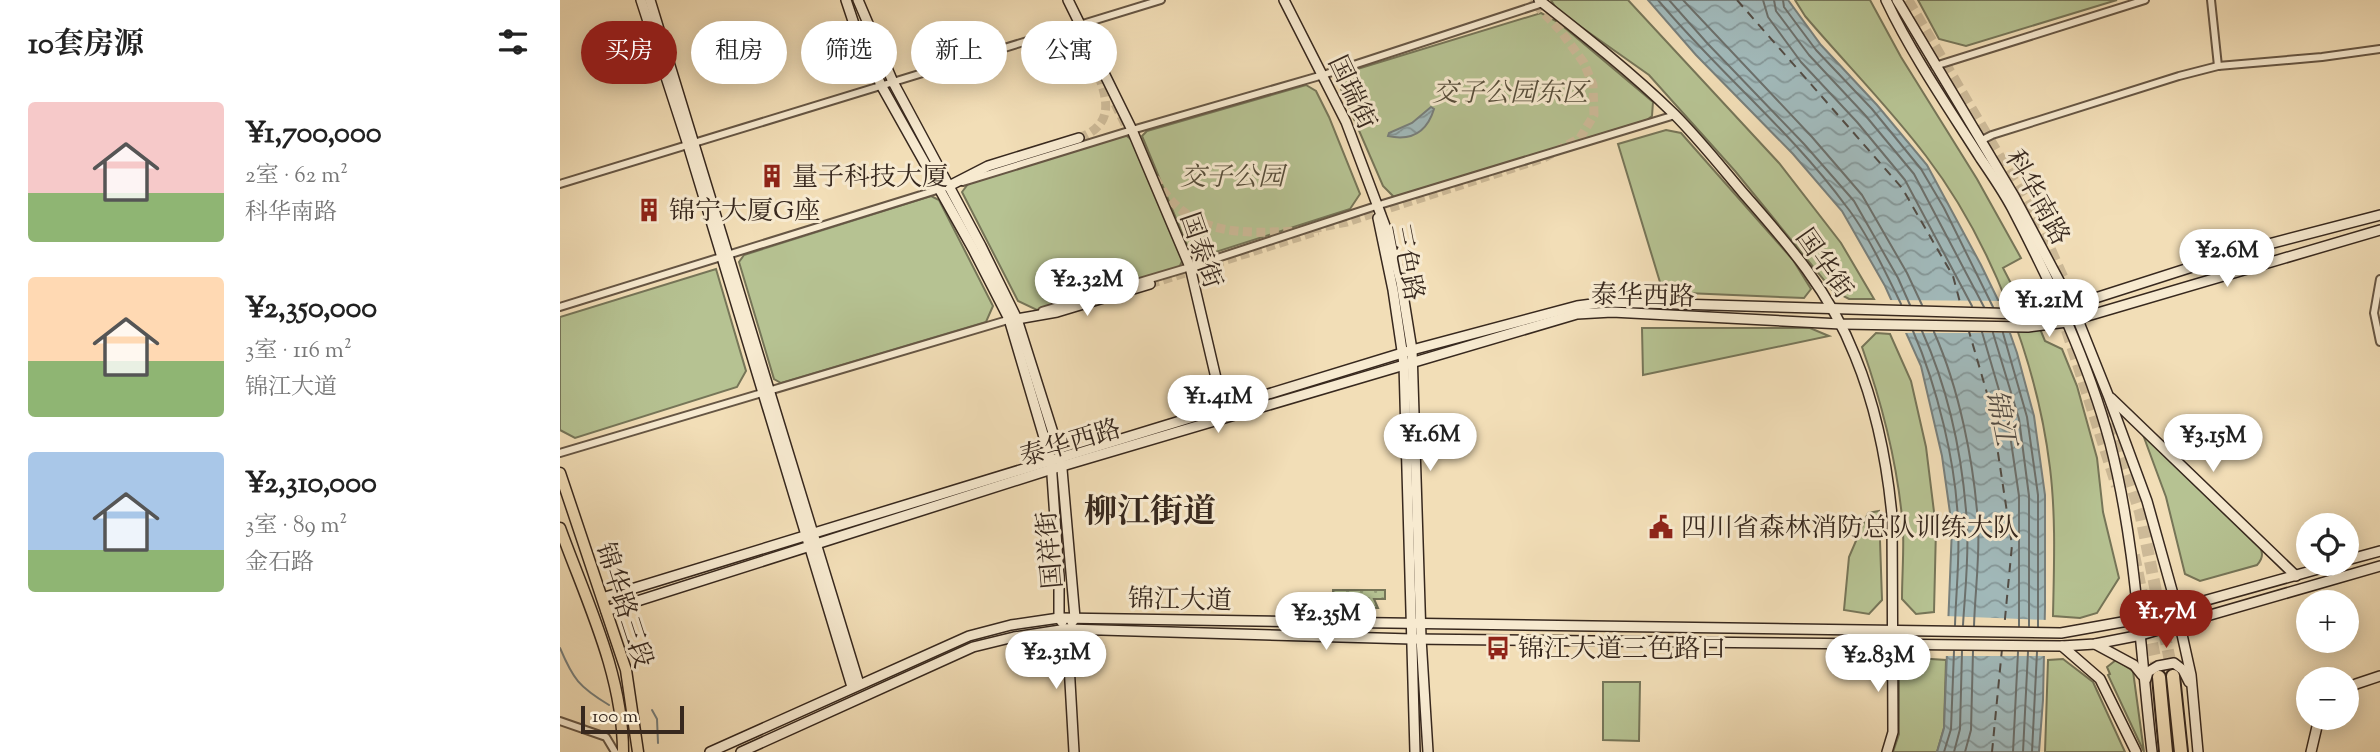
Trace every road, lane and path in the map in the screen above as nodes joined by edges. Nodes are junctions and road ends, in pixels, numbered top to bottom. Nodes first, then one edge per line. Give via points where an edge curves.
1 (641, 0) edge
2 (650, 0) edge
3 (846, 0) edge
4 (858, 0) edge
5 (1068, 0) edge
6 (1161, 0) edge
7 (1284, 0) edge
8 (1885, 0) edge
9 (1896, 0) edge
10 (2145, 0) edge
11 (2211, 0) edge
12 (1541, 1) edge
13 (867, 21) edge
14 (1078, 21) edge
15 (1093, 21) edge
16 (1021, 43) edge
17 (2380, 49) edge
18 (1935, 66) junction
19 (2218, 66) junction
20 (1323, 75) junction
21 (897, 80) edge
22 (885, 84) edge
23 (893, 84) edge
24 (1109, 84) edge
25 (881, 85) junction
26 (1675, 115) junction
27 (1132, 130) junction
28 (1079, 138) tunnel mouth
29 (1980, 141) junction
30 (691, 144) junction
31 (560, 184) edge
32 (944, 188) junction
33 (1376, 206) junction
34 (2380, 215) edge
35 (2328, 227) junction
36 (2380, 230) edge
37 (2332, 243) junction
38 (724, 256) junction
39 (1190, 267) junction
40 (2380, 279) edge
41 (1150, 284) tunnel mouth
42 (2072, 305) junction
43 (560, 307) edge
44 (1833, 309) junction
45 (2061, 309) junction
46 (2077, 318) junction
47 (1013, 319) junction
48 (2067, 322) junction
49 (1840, 324) junction
50 (2380, 342) edge
51 (1408, 352) junction
52 (1408, 363) junction
53 (766, 391) junction
54 (2108, 395) junction
55 (1223, 408) junction
56 (560, 453) edge
57 (1062, 462) junction
58 (1051, 465) junction
59 (560, 473) edge
60 (560, 528) edge
61 (811, 540) junction
62 (2380, 551) edge
63 (2359, 557) edge
64 (2380, 566) edge
65 (2296, 575) edge
66 (2297, 576) edge
67 (602, 598) junction
68 (2176, 608) junction
69 (606, 611) junction
70 (1059, 618) junction
71 (1075, 618) junction
72 (2140, 619) junction
73 (2180, 624) junction
74 (1416, 625) junction
75 (1067, 629) junction
76 (1893, 632) junction
77 (2141, 635) junction
78 (1416, 639) junction
79 (1892, 644) junction
80 (2095, 644) junction
81 (2062, 646) junction
82 (626, 670) junction
83 (612, 675) junction
84 (2173, 676) tunnel mouth
85 (2380, 676) edge
86 (2143, 677) junction
87 (2159, 677) tunnel mouth
88 (2359, 683) edge
89 (855, 686) junction
90 (2144, 689) junction
91 (2192, 689) junction
92 (560, 721) edge
93 (2316, 730) edge
94 (615, 752) edge
95 (623, 752) edge
96 (638, 752) edge
97 (710, 752) edge
98 (741, 752) edge
99 (1074, 752) edge
100 (1415, 752) edge
101 (1428, 752) edge
102 (1887, 752) edge
103 (2136, 752) edge
104 (2152, 752) edge
105 (2166, 752) edge
106 (2181, 752) edge
107 (2198, 752) edge
108 (2311, 752) edge

1 - 30 street
2 - 30 street
3 - 25 street, 国祥街
4 - 13 street, 国祥街
5 - 14 street, 国泰街
6 - 15 street
7 - 20 street, 国瑞街
8 - 45 street, 科华南路 via 2011,205
9 - 18 street, 科华南路
10 - 18 street
11 - 19 street
12 - 20 street
12 - 26 street, 国华街
16 - 21 street
17 - 19 street
18 - 29 street, 科华南路
19 - 29 street
20 - 27 street
20 - 33 street, 国瑞街 via 1346,122
22 - 25 street
23 - 32 street, 国祥街
24 - 27 street, 国泰街
25 - 30 street
25 - 32 street, 国祥街
26 - 33 street
26 - 44 street, 国华街 via 1797,254
27 - 32 street
27 - 39 street, 国泰街
28 - 32 street via 988,166
29 - 42 street, 科华南路
30 - 31 street
30 - 38 street
32 - 38 street
32 - 47 street, 国祥街
33 - 39 street
33 - 51 street, 三色路
34 - 35 street, 泰华西路
35 - 37 street via 2334,233
35 - 42 street, 泰华西路
36 - 37 street, 泰华西路
37 - 46 street, 泰华西路
38 - 43 street
38 - 53 street
39 - 47 street
39 - 55 street, 国泰街
40 - 50 street via 2374,313
41 - 47 street via 1057,312
42 - 45 street, 泰华西路
42 - 46 street, 科华南路
44 - 45 street, 泰华西路 via 2024,314
44 - 49 street, 国华街
44 - 51 street, 泰华西路 via 1607,302
45 - 48 street, 科华南路
46 - 48 street, 泰华西路
46 - 54 street, 科华南路
47 - 53 street
47 - 57 street, 国祥街
47 - 58 street, 国祥街
48 - 49 street, 泰华西路 via 2028,327
48 - 72 street, 科华南路 via 2109,441
49 - 52 street, 泰华西路 via 1577,314
49 - 76 street, 国华街 via 1867,388 1889,482
51 - 52 street, 三色路
51 - 55 street, 泰华西路
52 - 57 street, 泰华西路
52 - 74 street, 三色路
53 - 56 street
53 - 61 street
54 - 65 street
54 - 68 street, 科华南路 via 2147,501
55 - 57 street, 泰华西路
57 - 58 street, 泰华西路
57 - 71 street, 国祥街
58 - 61 street, 泰华西路
58 - 70 street, 国祥街
59 - 67 main road, 锦华路三段
60 - 83 main road, 锦华路三段
61 - 67 street, 泰华西路
61 - 69 street, 泰华西路
61 - 89 street
62 - 63 street
64 - 73 street, 锦江大道
66 - 68 street, 锦江大道
67 - 69 main road, 锦华路三段
68 - 72 street, 锦江大道
68 - 73 street, 科华南路
69 - 82 main road, 锦华路三段
70 - 71 street, 锦江大道
70 - 75 street, 国祥街
70 - 89 street, 锦江大道 via 969,636
71 - 74 street, 锦江大道
71 - 75 street, 国祥街
72 - 76 street, 锦江大道 via 2061,633
72 - 77 street, 科华南路
73 - 77 street, 锦江大道
73 - 91 street, 科华南路
74 - 76 street, 锦江大道
74 - 78 street, 三色路
75 - 78 street, 锦江大道
75 - 98 street, 锦江大道 via 973,648
75 - 99 street
76 - 79 street, 国华街
77 - 80 street, 锦江大道
77 - 86 street, 科华南路
78 - 79 street, 锦江大道
78 - 100 street, 三色路
78 - 101 street, 三色路
79 - 81 street, 锦江大道
79 - 102 street, 国华街 via 1893,732
80 - 81 street, 锦江大道
80 - 86 street via 2134,665
81 - 103 street via 2100,680
82 - 83 main road
82 - 96 main road, 锦华路三段
83 - 95 main road, 锦华路三段 via 620,699
84 - 106 highway
85 - 88 street
86 - 90 street, 科华南路
87 - 105 highway
89 - 97 street, 锦江大道
90 - 91 street via 2148,672 2174,663
90 - 104 street, 科华南路
91 - 107 street, 科华南路
92 - 94 street via 606,737
93 - 108 street

